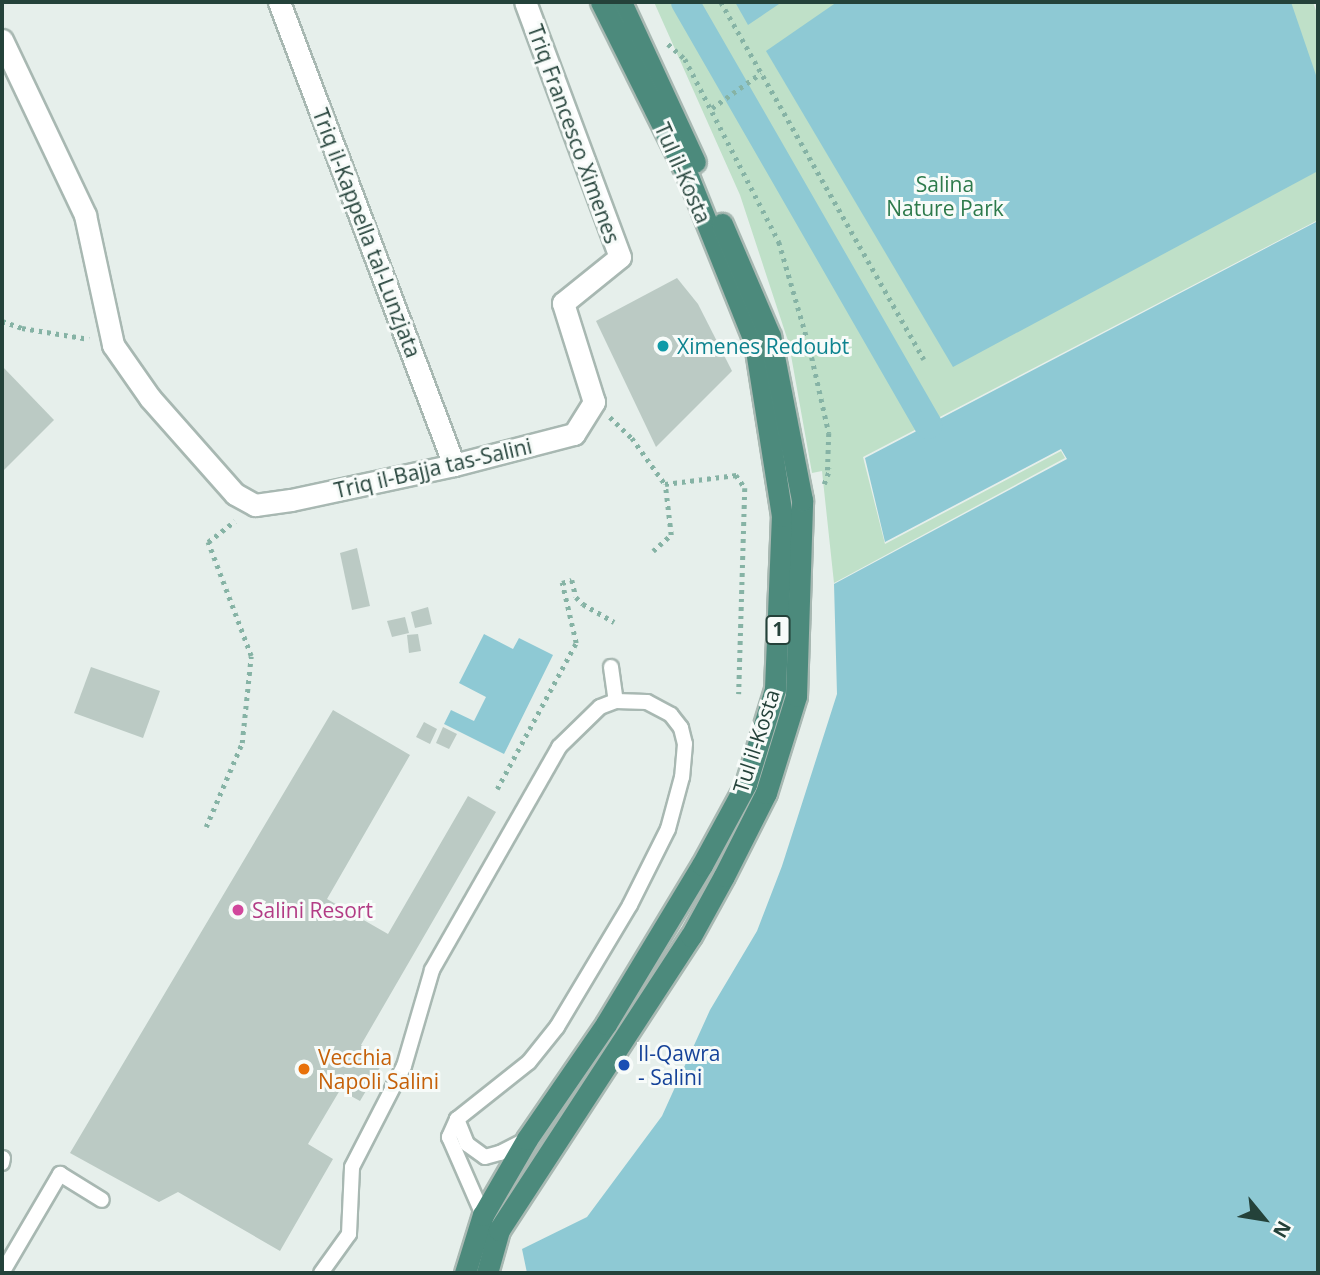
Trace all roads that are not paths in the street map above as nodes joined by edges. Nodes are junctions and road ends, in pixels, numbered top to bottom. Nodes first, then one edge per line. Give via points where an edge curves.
1 (279, 2) edge
2 (525, 2) edge
3 (601, 2) edge
4 (621, 2) edge
5 (2, 40) edge
6 (594, 402) joint
7 (454, 465) junction
8 (611, 667) dead end
9 (616, 701) junction
10 (457, 1119) junction
11 (527, 1139) junction
12 (102, 1200) dead end
13 (483, 1215) junction
14 (2, 1273) edge
15 (321, 1273) edge
16 (465, 1273) edge
17 (487, 1273) edge

1 - 7 street, Triq il-Kappella tal-Lunzjata
2 - 6 street, Triq Francesco Ximenes via 620,257 563,303
3 - 11 highway, Tul il-Kosta / 1 via 688,179 754,343 782,516 775,689 746,784 702,865 606,1024
4 - 17 highway, Tul il-Kosta / 1 via 770,336 802,500 796,696 766,793 691,936 499,1230
5 - 7 street, Triq il-Bajja tas-Salini via 85,215 113,345 150,398 236,494 255,505
6 - 7 street, Triq il-Bajja tas-Salini via 574,434
8 - 9 lane
9 - 10 lane via 646,702 661,708 681,728 685,760 668,830 630,905 557,1027 529,1062
9 - 15 lane via 586,717 559,747 432,970 404,1066 352,1167 349,1234
10 - 11 lane via 467,1144 485,1157
10 - 13 lane via 449,1137
11 - 13 highway, Tul il-Kosta / 1
12 - 14 lane via 60,1174
13 - 16 highway, Tul il-Kosta / 1

